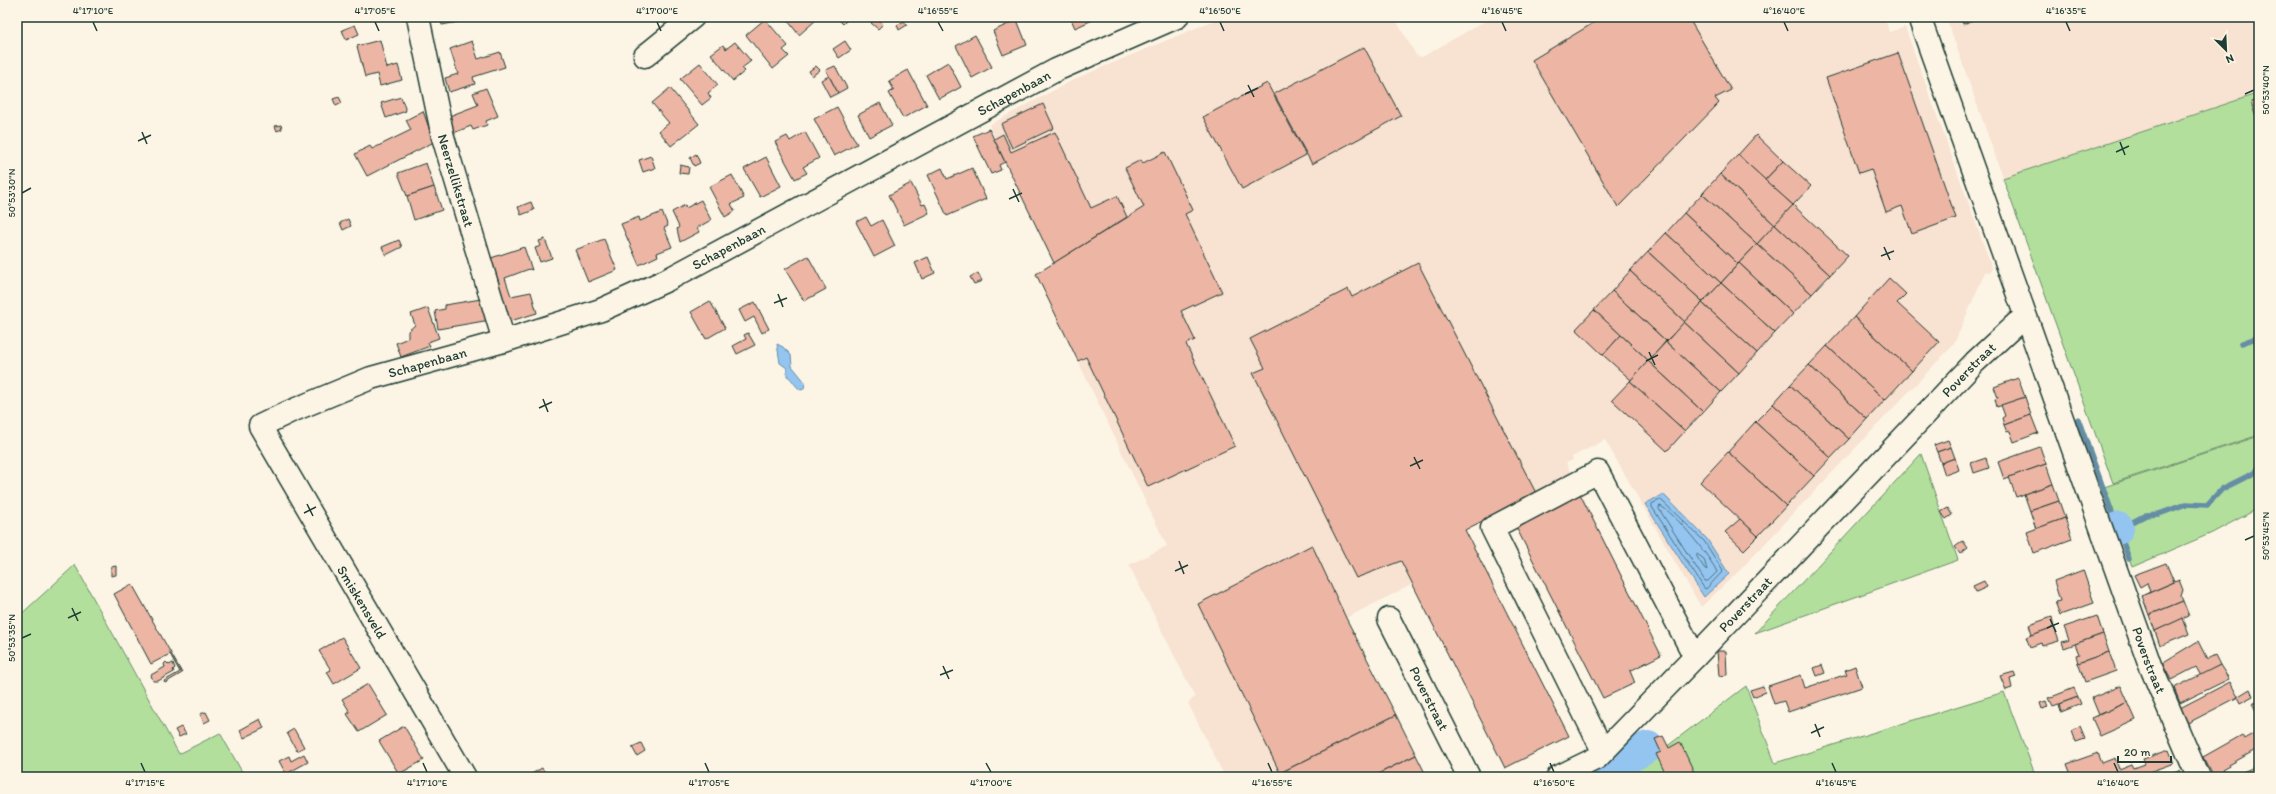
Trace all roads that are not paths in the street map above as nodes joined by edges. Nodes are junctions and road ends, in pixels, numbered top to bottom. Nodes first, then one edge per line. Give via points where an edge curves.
1 (418, 17) edge
2 (692, 17) edge
3 (1177, 17) edge
4 (1918, 17) edge
5 (646, 56) dead end
6 (2026, 318) junction
7 (504, 341) junction
8 (260, 426) joint
9 (1389, 620) dead end
10 (1695, 657) junction
11 (1603, 751) junction
12 (466, 777) edge
13 (1469, 777) edge
14 (1558, 777) edge
15 (2198, 777) edge

1 - 7 street, Neerzellikstraat via 443,137
2 - 5 street
3 - 7 street, Schapenbaan via 1056,70 667,280 601,310
4 - 6 street
6 - 10 street, Poverstraat via 2017,323 1975,362
6 - 15 street, Poverstraat via 2150,665
7 - 8 street, Schapenbaan via 371,378
8 - 12 street, Smiskensveld
9 - 13 street, Poverstraat
10 - 11 street, Poverstraat
10 - 11 street via 1598,472 1492,528
11 - 14 street, Poverstraat via 1597,758

